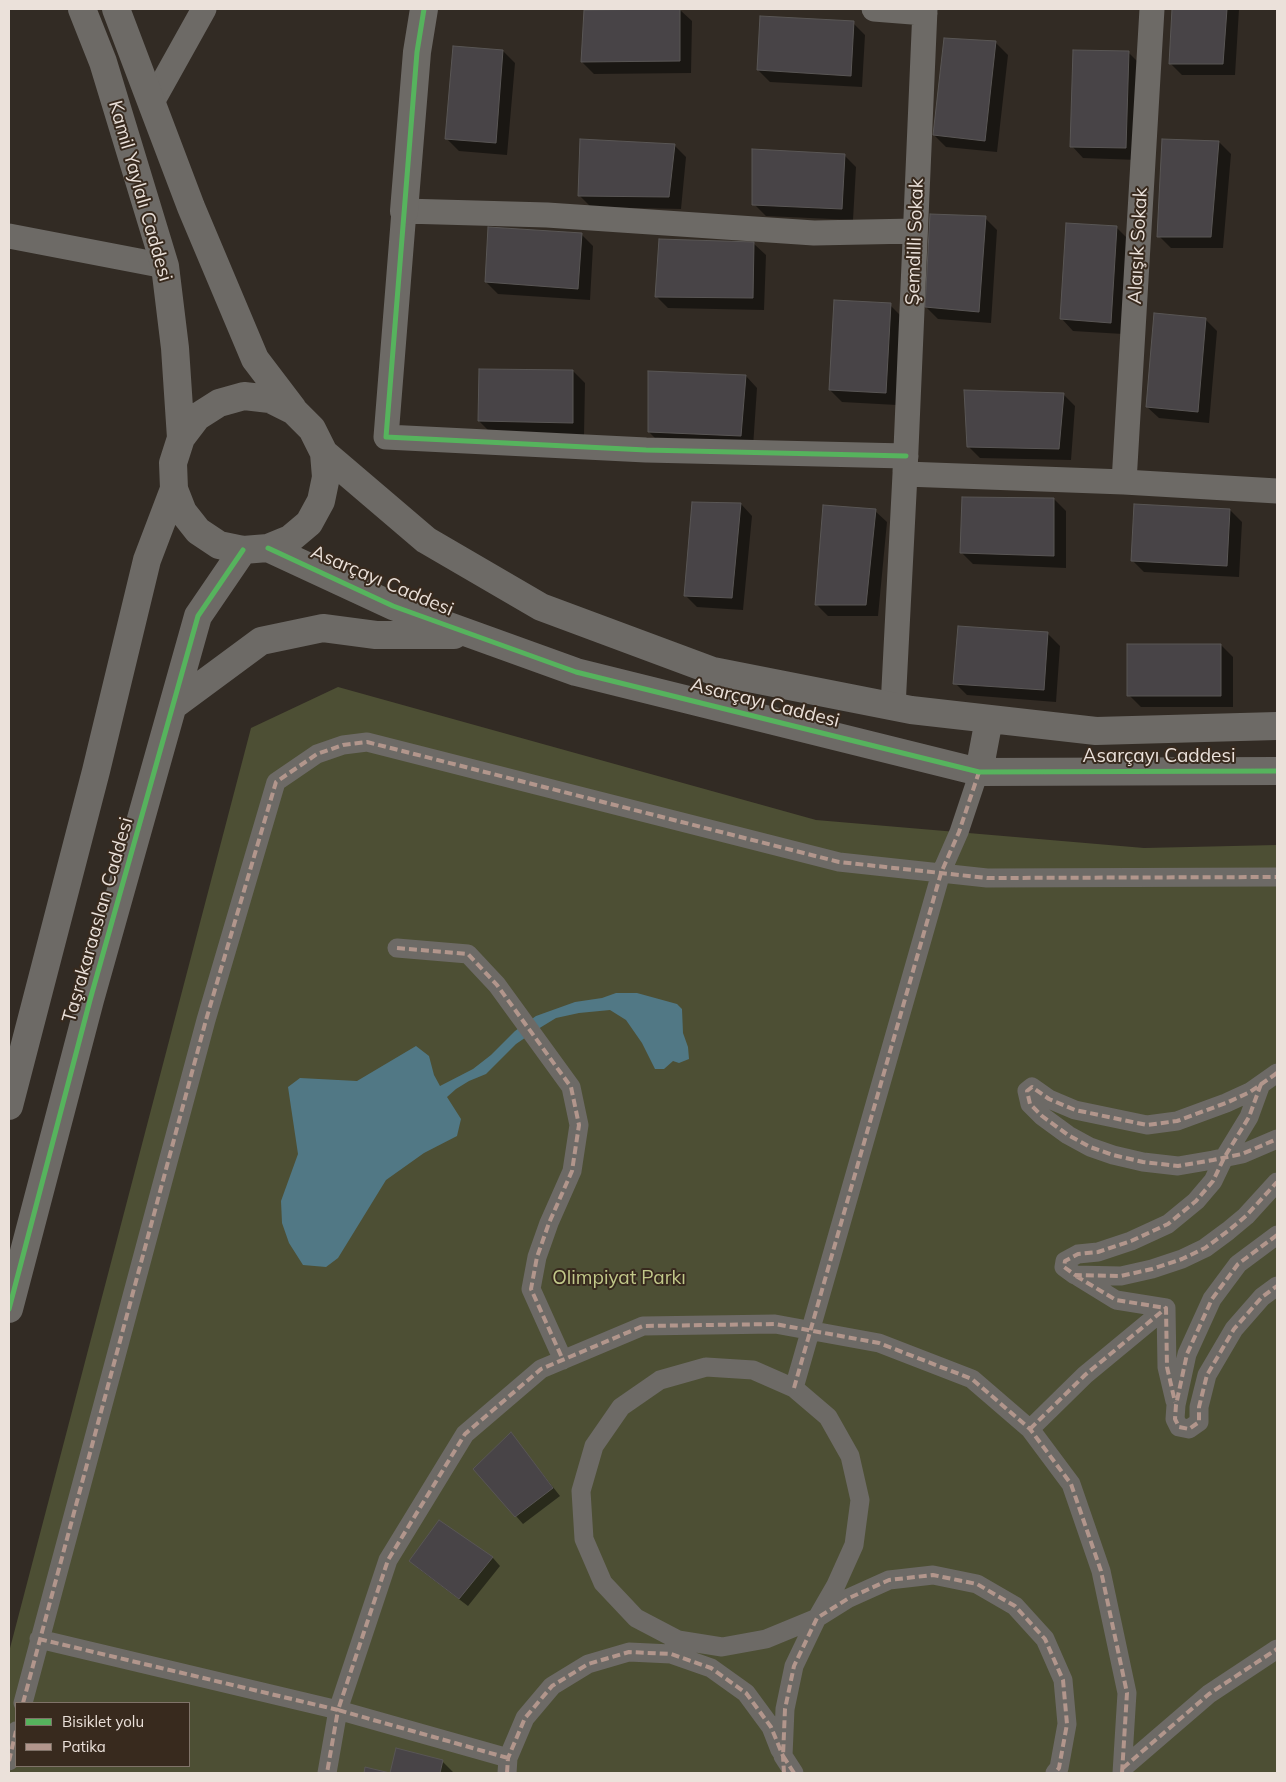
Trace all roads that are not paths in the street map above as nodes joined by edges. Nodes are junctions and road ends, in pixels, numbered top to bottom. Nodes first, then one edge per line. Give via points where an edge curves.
1 (82, 9) edge
2 (116, 9) edge
3 (204, 9) edge
4 (424, 9) edge
5 (874, 9) edge
6 (1152, 9) edge
7 (925, 11) edge
8 (151, 104) junction
9 (404, 211) junction
10 (915, 231) junction
11 (9, 236) edge
12 (165, 266) junction
13 (294, 411) junction
14 (181, 438) junction
15 (324, 452) junction
16 (905, 465) junction
17 (1124, 482) junction
18 (174, 489) junction
19 (1277, 491) edge
20 (255, 549) junction
21 (474, 635) junction
22 (174, 706) junction
23 (893, 707) junction
24 (989, 719) junction
25 (1277, 726) edge
26 (1277, 771) edge
27 (979, 772) junction
28 (941, 873) junction
29 (1277, 877) edge
30 (397, 948) dead end
31 (1277, 1073) edge
32 (1261, 1084) junction
33 (9, 1106) edge
34 (1277, 1140) edge
35 (1224, 1158) junction
36 (1277, 1182) edge
37 (1277, 1235) edge
38 (1075, 1275) junction
39 (1277, 1286) edge
40 (1166, 1308) junction
41 (9, 1309) edge
42 (810, 1330) junction
43 (562, 1360) junction
44 (794, 1388) junction
45 (1176, 1405) junction
46 (1030, 1429) junction
47 (817, 1618) junction
48 (39, 1638) junction
49 (1277, 1649) edge
50 (23, 1702) edge
51 (338, 1710) junction
52 (15, 1735) edge
53 (9, 1761) edge
54 (507, 1765) edge
55 (783, 1765) edge
56 (1122, 1771) edge
57 (327, 1773) edge
58 (794, 1773) edge
59 (1055, 1773) edge

1 - 12 street, Kamil Yaylalı Caddesi via 103,62
2 - 8 street, Kamil Yaylalı Caddesi
3 - 8 street
4 - 9 street via 417,52
5 - 7 street
6 - 17 street, Alaışık Sokak
7 - 10 street, Şemdilli Sokak
8 - 13 street, Kamil Yaylalı Caddesi via 255,359
9 - 10 street via 547,216 814,233
9 - 16 street via 386,438
10 - 16 street, Şemdilli Sokak
11 - 12 street
12 - 14 street, Kamil Yaylalı Caddesi via 176,348
13 - 14 street via 270,399 244,396 219,403 197,417
13 - 15 street via 312,429
14 - 18 street via 173,463
15 - 20 street via 326,477 321,501 309,523 290,539
15 - 23 street, Asarçayı Caddesi via 426,540 541,606 713,672
16 - 17 street
16 - 23 street, Şemdilli Sokak
17 - 19 street
18 - 20 street via 183,512 198,531 219,545
18 - 33 street, Taşrakaraaslan Caddesi via 147,560
20 - 21 street, Asarçayı Caddesi via 393,606
20 - 22 street, Taşrakaraaslan Caddesi via 198,616
21 - 22 street via 376,635 323,628 261,641
21 - 27 street, Asarçayı Caddesi via 576,672
22 - 41 street, Taşrakaraaslan Caddesi via 90,1000
23 - 24 street, Asarçayı Caddesi
24 - 25 street, Asarçayı Caddesi via 1096,731
24 - 27 street
26 - 27 street, Asarçayı Caddesi
27 - 28 street
28 - 29 street via 987,878
28 - 42 street
28 - 48 street via 839,862 367,742 317,754 276,782 206,1020
30 - 43 street via 468,954 497,985 571,1087 578,1125 572,1172 537,1257 531,1289
31 - 32 street
32 - 35 street via 1249,1117
32 - 35 street via 1226,1103 1177,1121 1147,1125 1075,1110 1049,1099 1032,1087 1027,1091 1030,1104 1042,1116 1068,1135 1113,1155 1178,1166
34 - 35 street
35 - 38 street via 1213,1181 1196,1201 1168,1224 1131,1241 1098,1252 1078,1254 1065,1261 1064,1267
36 - 38 street via 1246,1216 1204,1248 1182,1260 1121,1276
37 - 45 street via 1238,1264 1212,1299 1187,1354
38 - 40 street via 1116,1300
39 - 45 street via 1262,1297 1234,1329 1207,1376 1199,1422 1189,1430 1179,1427 1175,1419
40 - 45 street via 1167,1367
40 - 46 street via 1085,1375
42 - 43 street via 775,1324 643,1326
42 - 44 street
42 - 46 street via 880,1343 972,1379
43 - 51 street via 541,1369 465,1434 388,1560
44 - 47 street via 828,1418 850,1456 860,1500 854,1545
44 - 47 street via 753,1370 706,1367 660,1380 621,1407 594,1446 581,1492 584,1539 603,1583 636,1618 678,1640 722,1647 766,1639
46 - 56 street via 1071,1484 1101,1571 1127,1693
47 - 55 street via 794,1666 785,1709
47 - 59 street via 849,1598 889,1580 933,1575 977,1584 1015,1606 1045,1639 1063,1680 1068,1724
48 - 50 street
48 - 51 street
49 - 56 street via 1209,1694
51 - 54 street
51 - 57 street
52 - 53 street
54 - 55 street via 525,1718 552,1686 588,1664 629,1652 671,1654 711,1668 746,1693 771,1727
55 - 58 street

